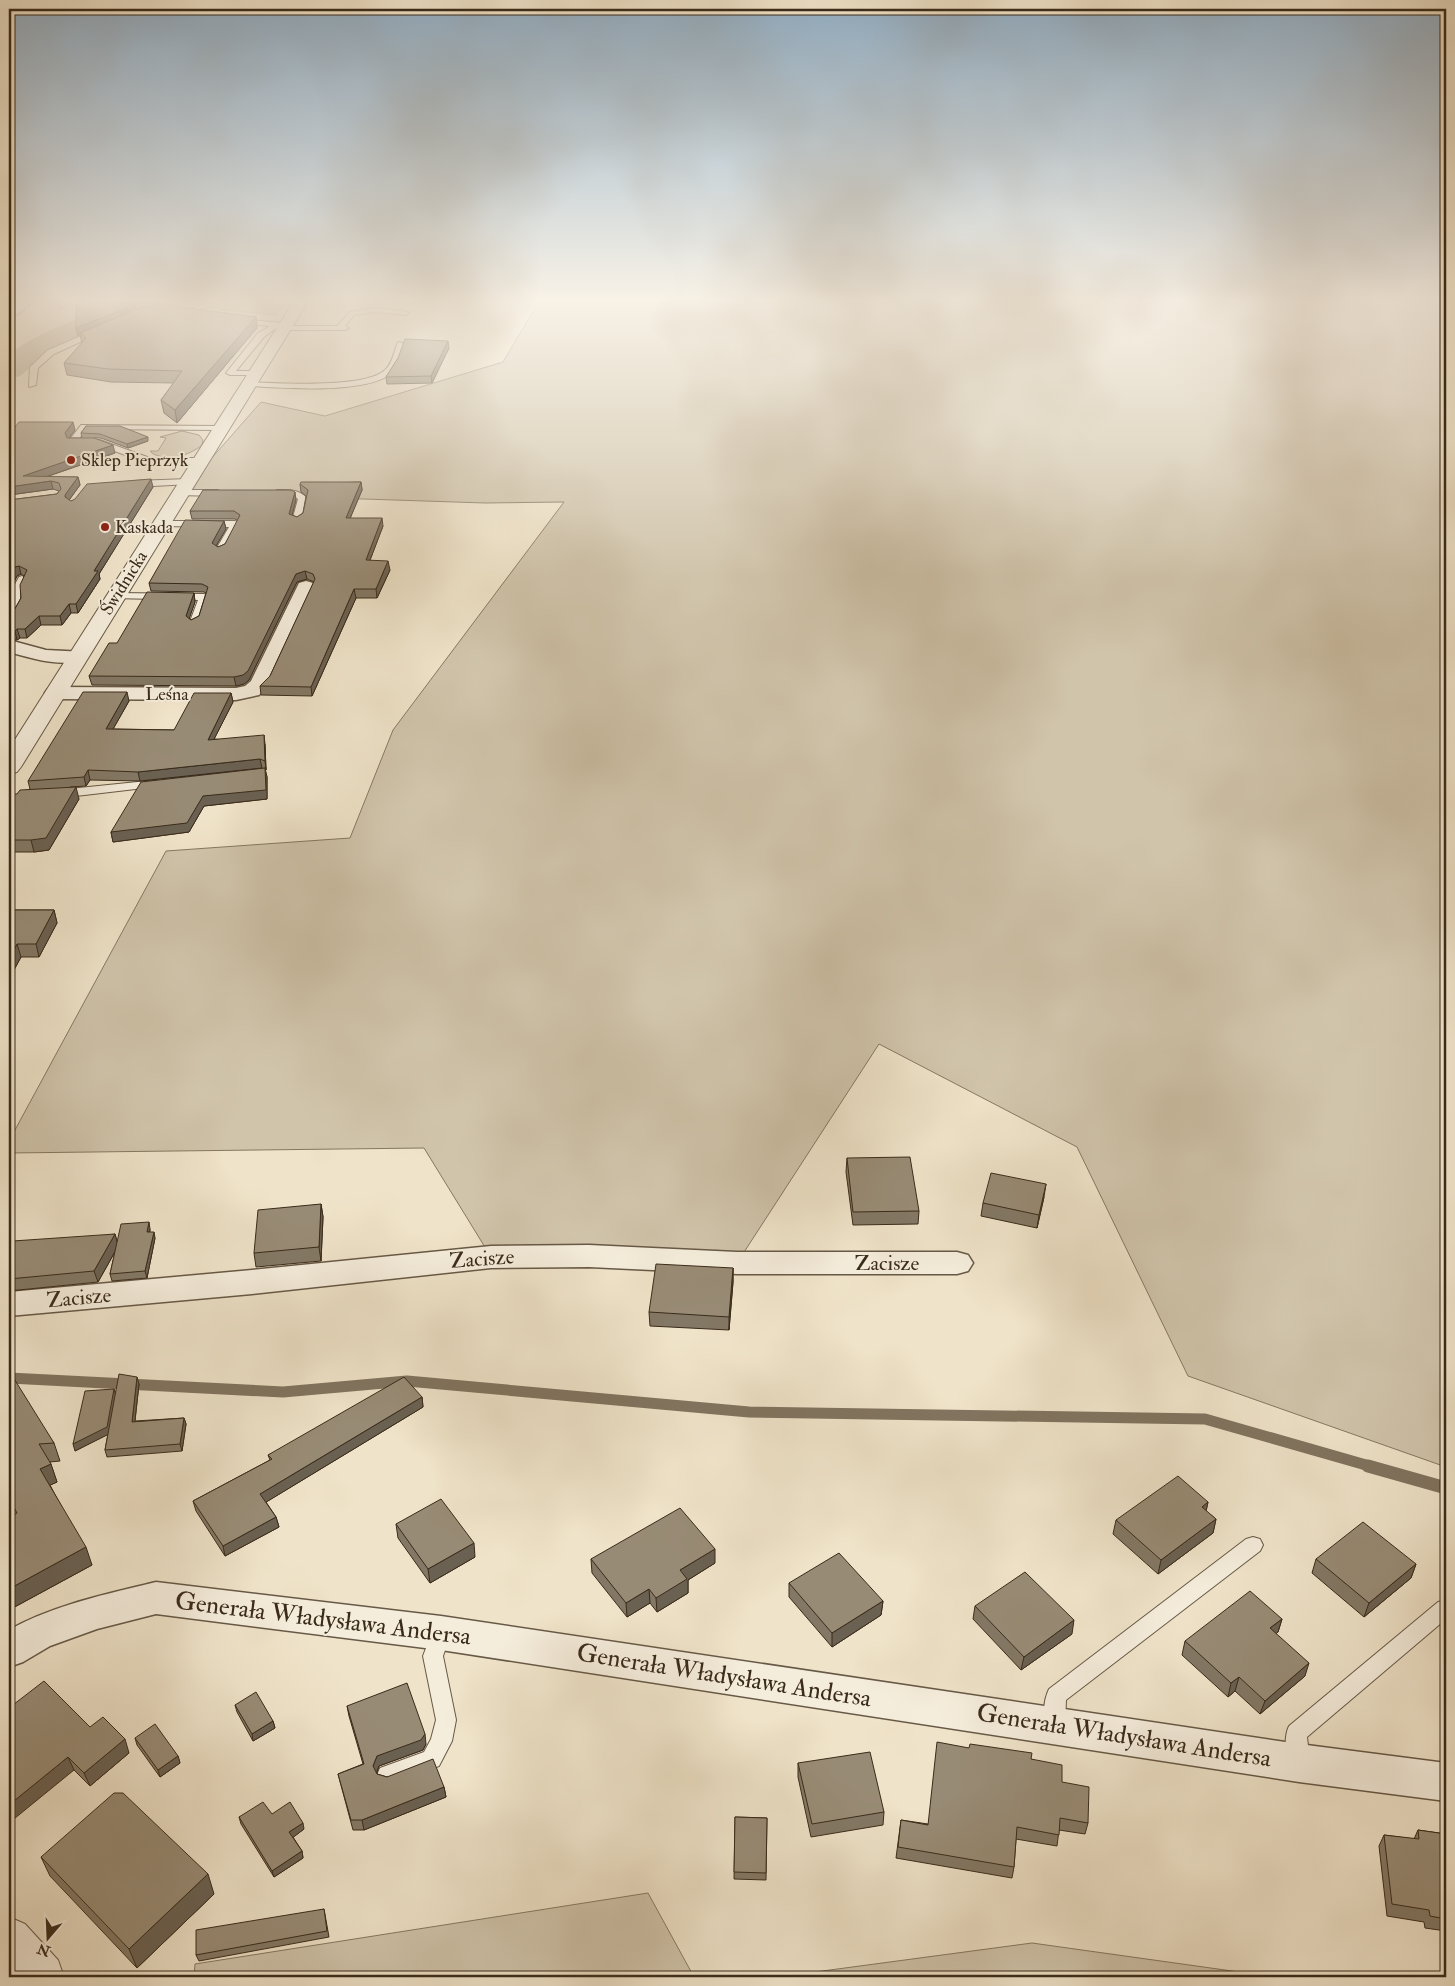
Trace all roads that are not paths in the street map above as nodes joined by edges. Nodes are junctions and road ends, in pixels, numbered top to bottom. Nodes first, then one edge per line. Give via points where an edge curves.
1 (245, 391) edge
2 (222, 428) junction
3 (202, 461) junction
4 (124, 484) edge
5 (185, 487) junction
6 (230, 493) edge
7 (269, 493) edge
8 (297, 521) edge
9 (162, 524) junction
10 (220, 551) edge
11 (22, 579) edge
12 (306, 588) dead end
13 (116, 596) junction
14 (9, 620) edge
15 (194, 624) edge
16 (9, 646) edge
17 (78, 656) junction
18 (55, 693) junction
19 (9, 767) edge
20 (166, 783) edge
21 (44, 795) edge
22 (957, 1263) dead end
23 (9, 1304) edge
24 (1253, 1545) dead end
25 (1445, 1608) dead end
26 (441, 1633) junction
27 (9, 1650) edge
28 (1055, 1726) junction
29 (1299, 1763) junction
30 (388, 1775) edge
31 (1446, 1782) edge
32 (9, 1940) edge
33 (41, 1977) edge

1 - 2 street, Świdnicka
2 - 3 street, Świdnicka
2 - 3 lane via 84,427 72,442 97,442 149,461
3 - 5 street, Świdnicka
4 - 5 lane
5 - 6 lane
5 - 9 street, Świdnicka
7 - 8 lane via 295,493 303,498
9 - 10 lane via 235,524
9 - 13 street, Świdnicka
11 - 14 lane via 14,598 16,607
12 - 18 street, Leśna via 260,684 252,691 236,694
13 - 15 lane via 204,597
13 - 17 street, Świdnicka
16 - 17 street via 46,656
17 - 18 street, Świdnicka
18 - 19 street, Świdnicka
20 - 21 lane
22 - 23 street, Zacisze via 491,1256
24 - 28 lane via 1056,1696
25 - 29 lane via 1296,1733
26 - 27 street, Generała Władysława Andersa via 156,1598 97,1612 38,1634
26 - 28 street, Generała Władysława Andersa
26 - 30 lane via 433,1656 446,1720 442,1741 431,1759
28 - 29 street, Generała Władysława Andersa
29 - 31 street, Generała Władysława Andersa
32 - 33 street

